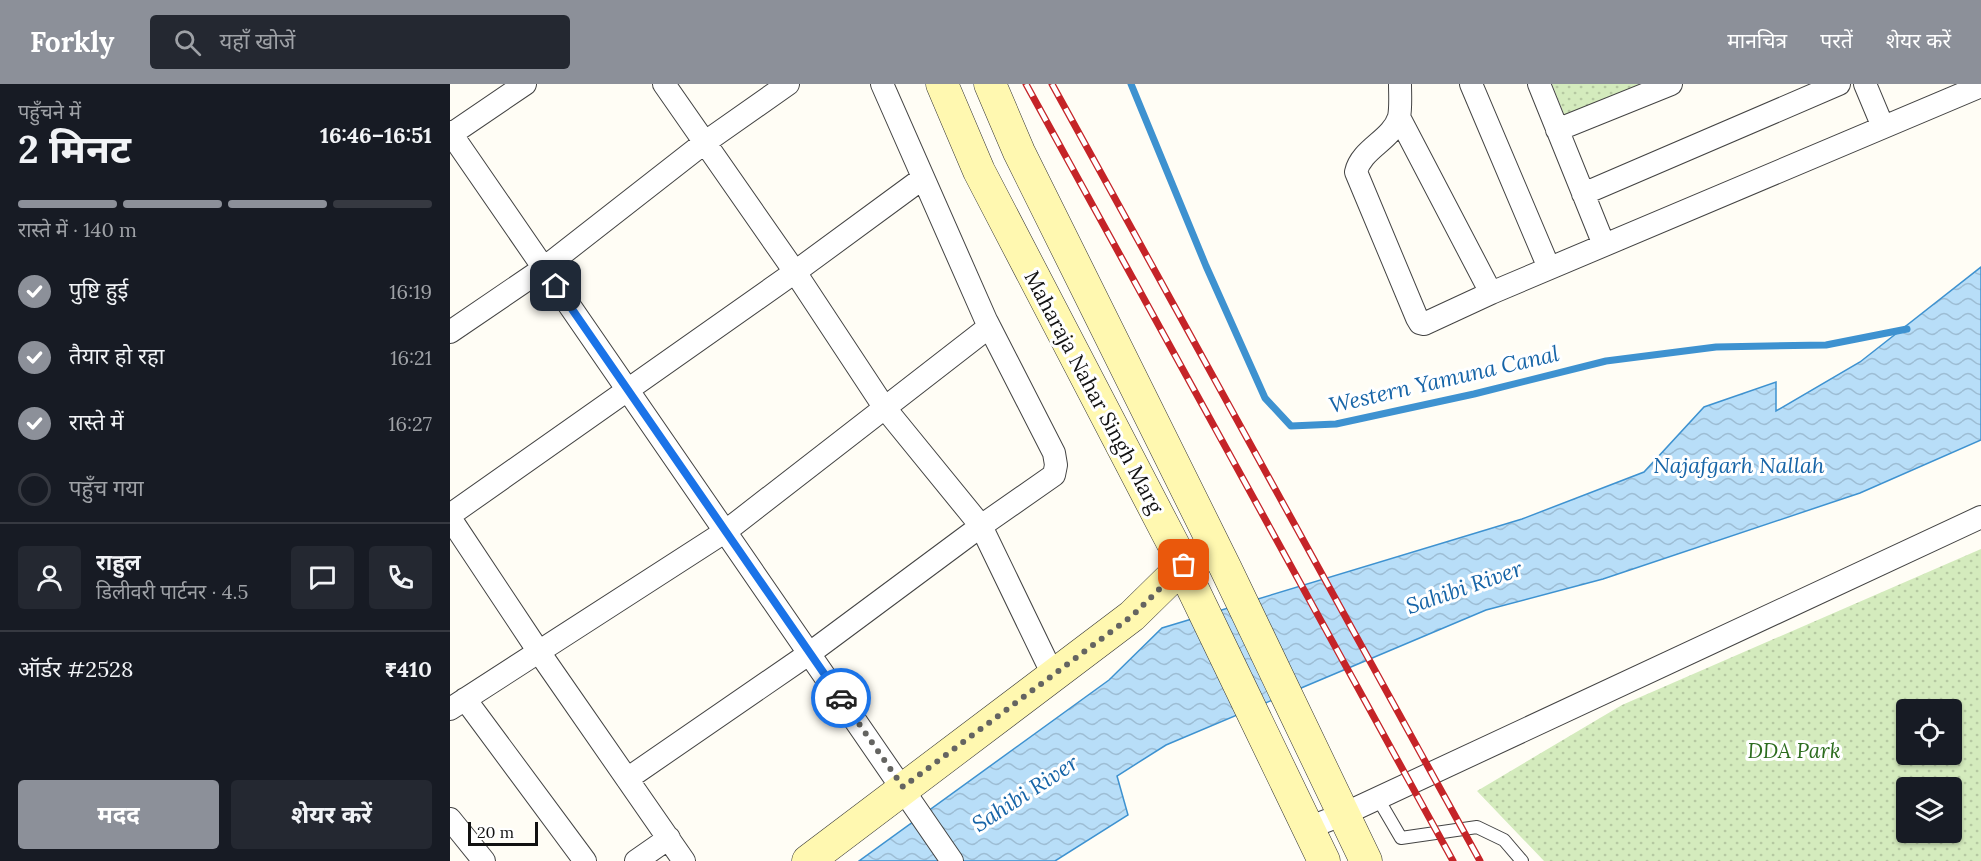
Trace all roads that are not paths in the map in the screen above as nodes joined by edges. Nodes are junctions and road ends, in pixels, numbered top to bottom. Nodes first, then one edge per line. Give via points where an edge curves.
1 (525, 84) edge
2 (664, 84) edge
3 (788, 84) edge
4 (882, 84) edge
5 (942, 84) edge
6 (990, 84) edge
7 (1400, 84) edge
8 (1471, 84) edge
9 (1539, 84) edge
10 (1671, 84) edge
11 (1839, 84) edge
12 (1865, 84) edge
13 (1981, 86) edge
14 (1949, 91) edge
15 (1399, 117) junction
16 (1883, 128) junction
17 (1557, 130) junction
18 (450, 133) edge
19 (704, 143) junction
20 (923, 178) junction
21 (1583, 194) junction
22 (1604, 245) junction
23 (544, 268) junction
24 (1549, 268) junction
25 (795, 272) junction
26 (1491, 293) junction
27 (987, 322) junction
28 (450, 332) edge
29 (628, 390) junction
30 (884, 407) junction
31 (450, 516) edge
32 (1981, 517) edge
33 (981, 526) junction
34 (726, 531) junction
35 (1188, 575) junction
36 (539, 652) junction
37 (810, 653) junction
38 (1053, 675) junction
39 (458, 704) edge
40 (627, 779) junction
41 (909, 796) junction
42 (1377, 797) junction
43 (1344, 814) junction
44 (450, 819) edge
45 (1308, 828) junction
46 (669, 838) junction
47 (484, 861) edge
48 (585, 861) edge
49 (636, 861) edge
50 (684, 861) edge
51 (808, 861) edge
52 (952, 861) edge
53 (1324, 861) edge
54 (1366, 861) edge
55 (1522, 861) edge

1 - 18 street
2 - 19 street
3 - 19 street
4 - 20 street
5 - 35 main road, Maharaja Nahar Singh Marg via 979,171
6 - 43 main road, Maharaja Nahar Singh Marg via 1019,152
7 - 15 street
8 - 24 street
9 - 17 street
10 - 17 street
11 - 21 street
12 - 16 street
13 - 14 street
14 - 16 street
15 - 26 street
15 - 26 street via 1360,161 1356,172 1417,318 1424,324
16 - 22 street
17 - 21 street
18 - 23 street
19 - 23 street
19 - 25 street
20 - 25 street
20 - 27 street
21 - 22 street
22 - 24 street
23 - 28 street
23 - 29 street
24 - 26 street
25 - 29 street
25 - 30 street
27 - 30 street via 989,327
27 - 33 street via 1054,453 1056,465 1054,475
29 - 31 street
29 - 34 street
30 - 33 street
30 - 34 street
31 - 36 street
32 - 42 street
33 - 37 street
33 - 38 street
34 - 36 street
34 - 37 street
35 - 38 main road
35 - 45 main road, Maharaja Nahar Singh Marg
36 - 39 street
36 - 40 street
37 - 40 street
37 - 41 street
38 - 41 main road
39 - 48 street
40 - 46 street
41 - 51 main road
41 - 52 street
42 - 43 street
42 - 55 lane via 1401,838 1477,827 1504,840
43 - 45 street
43 - 54 main road, Maharaja Nahar Singh Marg
44 - 47 street
45 - 53 main road, Maharaja Nahar Singh Marg
46 - 49 street
46 - 50 street

